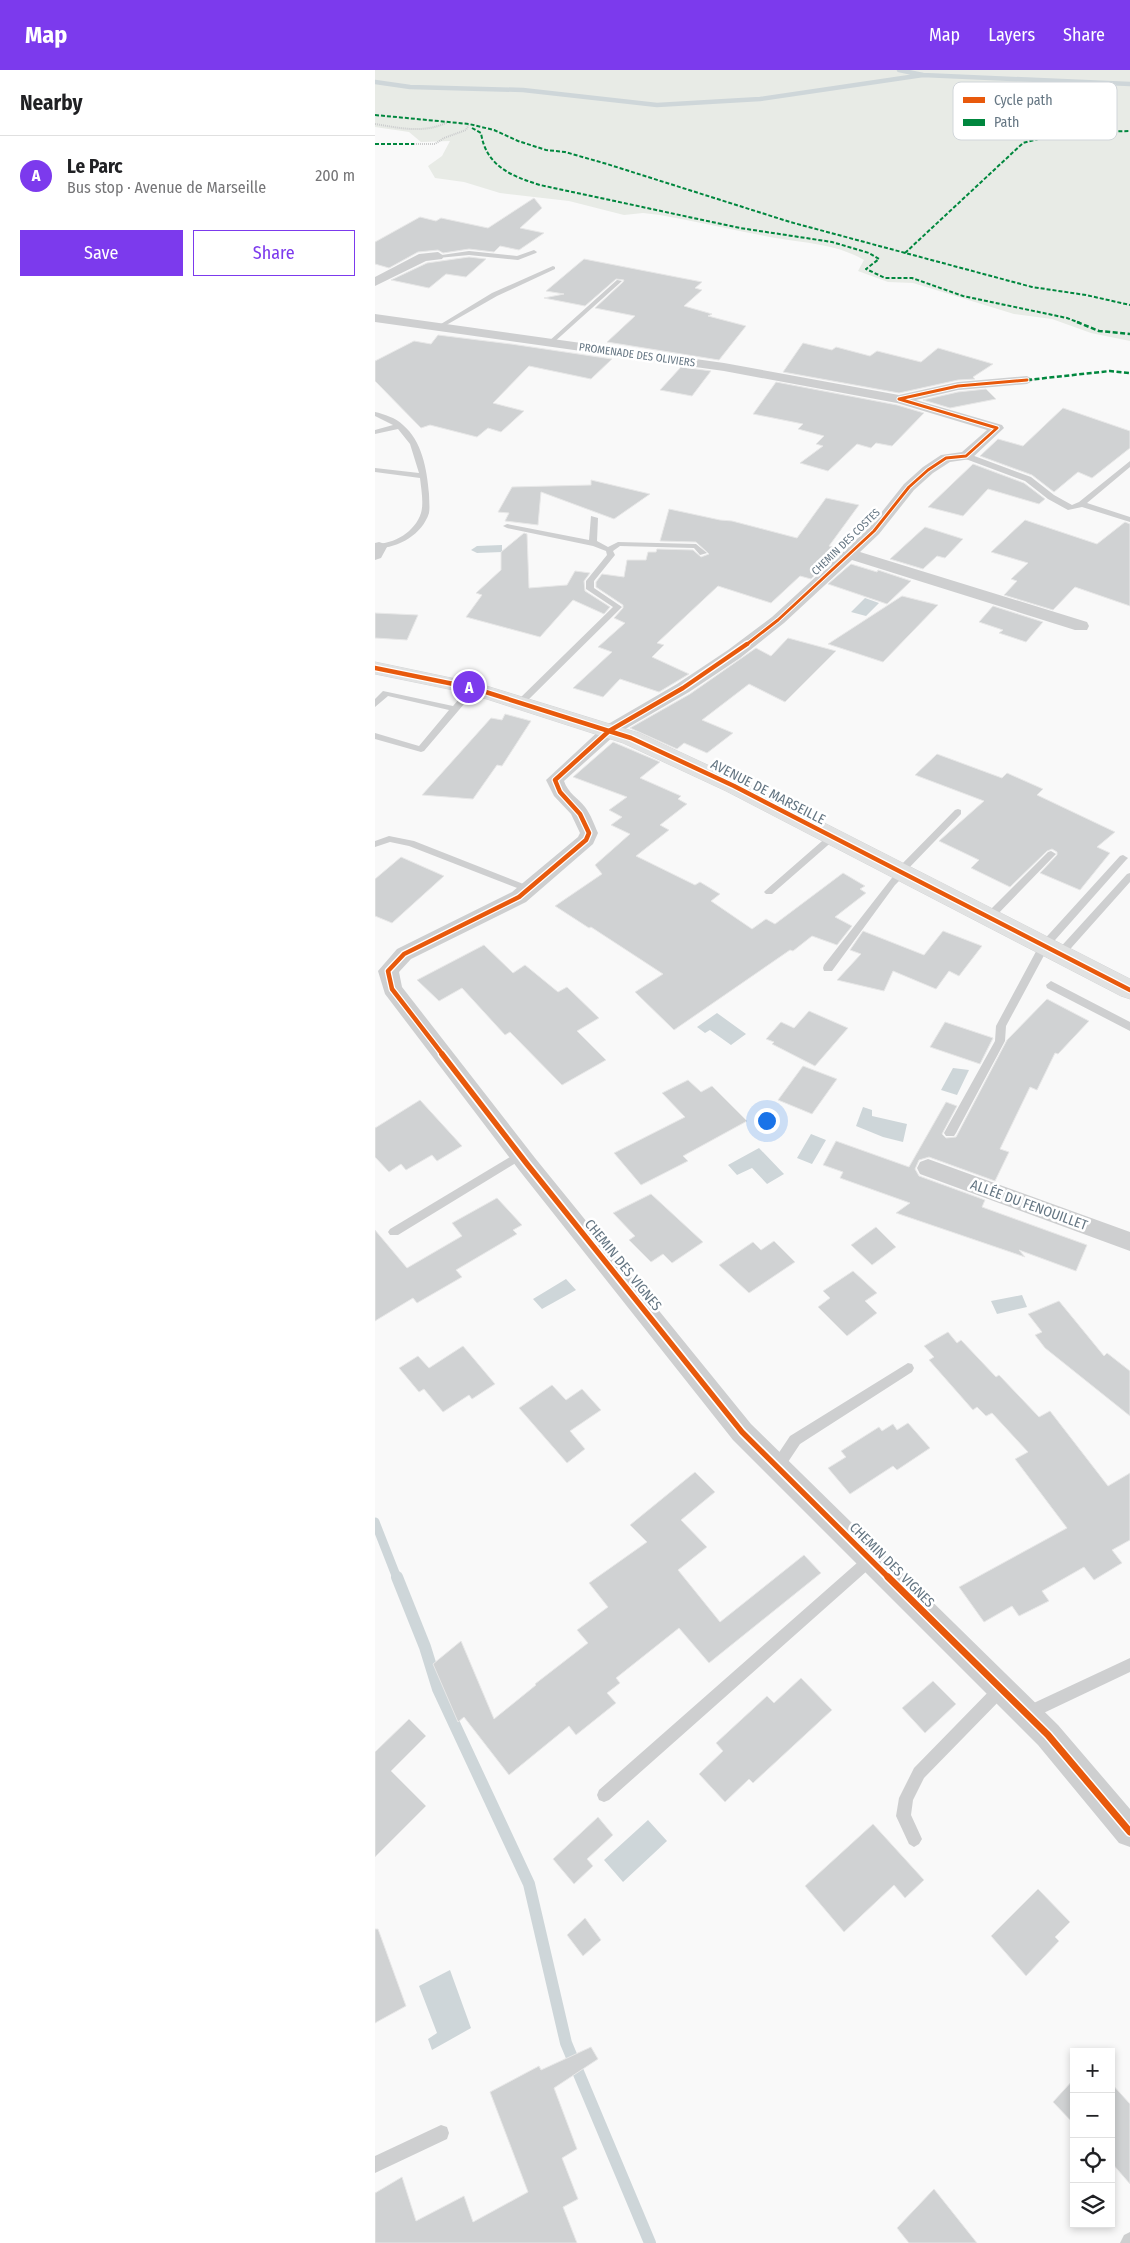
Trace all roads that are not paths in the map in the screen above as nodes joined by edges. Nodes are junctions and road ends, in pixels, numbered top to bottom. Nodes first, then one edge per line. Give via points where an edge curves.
1 (534, 252) dead end
2 (438, 256) joint
3 (553, 268) dead end
4 (619, 281) dead end
5 (375, 282) edge
6 (377, 320) edge
7 (439, 327) junction
8 (550, 343) junction
9 (1027, 380) dead end
10 (899, 399) junction
11 (375, 414) edge
12 (400, 426) junction
13 (375, 432) edge
14 (966, 456) junction
15 (1130, 463) edge
16 (375, 470) edge
17 (424, 476) junction
18 (1082, 504) junction
19 (594, 518) dead end
20 (1130, 520) edge
21 (507, 526) dead end
22 (595, 544) junction
23 (377, 549) edge
24 (609, 550) junction
25 (703, 553) dead end
26 (849, 554) junction
27 (1081, 626) dead end
28 (375, 668) edge
29 (473, 688) junction
30 (520, 703) junction
31 (375, 704) edge
32 (455, 709) junction
33 (609, 731) junction
34 (375, 736) edge
35 (958, 812) dead end
36 (832, 837) junction
37 (375, 844) edge
38 (1051, 854) dead end
39 (1123, 858) dead end
40 (900, 873) junction
41 (1130, 876) edge
42 (528, 889) junction
43 (769, 892) dead end
44 (988, 918) junction
45 (1052, 950) junction
46 (828, 968) dead end
47 (1051, 985) dead end
48 (1130, 990) edge
49 (1130, 1027) edge
50 (950, 1133) dead end
51 (520, 1155) junction
52 (928, 1168) dead end
53 (394, 1232) dead end
54 (1130, 1242) edge
55 (908, 1368) dead end
56 (777, 1467) junction
57 (871, 1559) junction
58 (1130, 1665) edge
59 (1001, 1689) junction
60 (1026, 1714) junction
61 (604, 1795) dead end
62 (1126, 1822) edge
63 (914, 1839) dead end
64 (441, 2133) dead end
65 (375, 2165) edge

1 - 2 lane via 518,258 469,253
2 - 5 street via 423,257
3 - 7 lane via 522,280
4 - 8 lane
6 - 7 street, PROMENADE DES OLIVIERS
7 - 8 street, PROMENADE DES OLIVIERS
8 - 10 street, PROMENADE DES OLIVIERS via 724,367
9 - 10 street via 959,386
10 - 14 street via 997,428
11 - 12 lane
12 - 13 lane
12 - 17 lane via 409,434
14 - 18 lane via 1028,479 1051,498 1071,508
14 - 26 street, CHEMIN DES COSTES via 946,458 928,470
15 - 18 lane
16 - 17 lane
17 - 23 lane via 425,513 418,525 407,536
18 - 20 lane
19 - 22 lane
21 - 22 lane
22 - 24 lane
24 - 25 lane via 617,544 696,546
24 - 30 lane via 611,555 590,581 590,589 618,607
26 - 27 street
26 - 33 street, CHEMIN DES COSTES via 779,620 734,654
28 - 29 street, AVENUE DE MARSEILLE
29 - 30 street, AVENUE DE MARSEILLE
29 - 32 lane
30 - 33 street, AVENUE DE MARSEILLE
31 - 32 lane via 386,693
32 - 34 lane via 421,749
33 - 36 street, AVENUE DE MARSEILLE via 734,786
33 - 42 street, CHEMIN DES VIGNES via 555,780 556,788 585,822 589,833 586,840
35 - 40 lane
36 - 40 street, AVENUE DE MARSEILLE
36 - 43 lane
37 - 42 lane via 389,839 411,843
38 - 44 lane
39 - 45 lane
40 - 44 street, AVENUE DE MARSEILLE
40 - 46 lane
41 - 45 lane
42 - 51 street, CHEMIN DES VIGNES via 519,897 404,954 388,971 392,989
44 - 45 street, AVENUE DE MARSEILLE
45 - 48 street, AVENUE DE MARSEILLE
45 - 50 lane via 1001,1026 999,1041
47 - 49 lane
51 - 53 lane
51 - 56 street, CHEMIN DES VIGNES via 742,1432
52 - 54 street, ALLÉE DU FENOUILLET
55 - 56 lane via 795,1440
56 - 57 street, CHEMIN DES VIGNES
57 - 59 street, CHEMIN DES VIGNES
57 - 61 lane
58 - 60 lane
59 - 60 street, CHEMIN DES VIGNES
59 - 63 lane via 919,1773 906,1798 903,1816
60 - 62 street, CHEMIN DES VIGNES
64 - 65 lane

